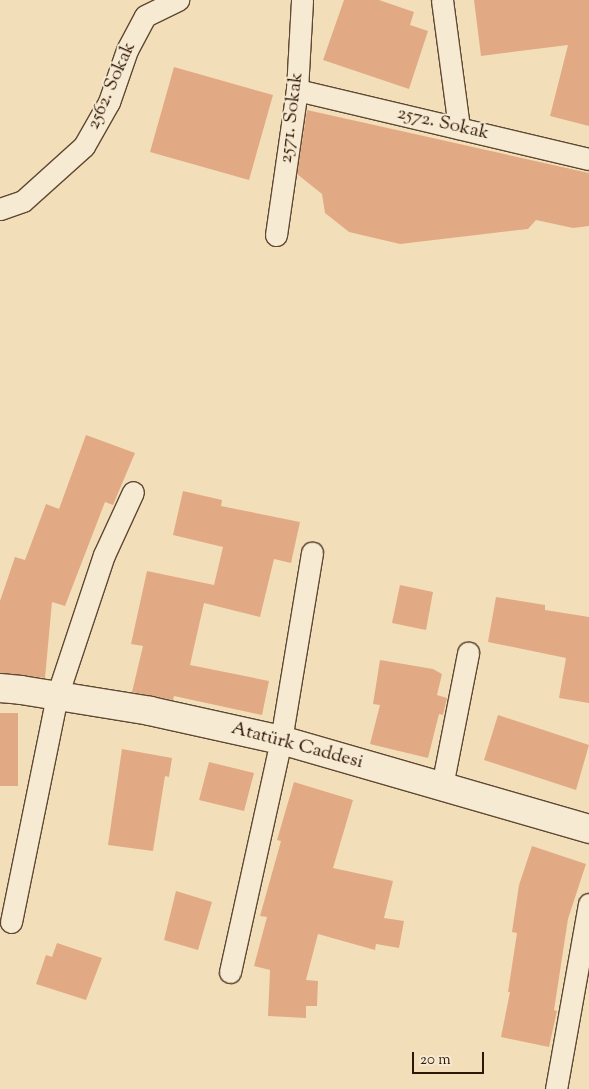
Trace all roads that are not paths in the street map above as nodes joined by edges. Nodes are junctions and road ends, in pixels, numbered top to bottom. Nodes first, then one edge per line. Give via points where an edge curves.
1 (178, 0) edge
2 (302, 0) edge
3 (442, 0) edge
4 (297, 90) junction
5 (460, 128) junction
6 (589, 159) edge
7 (0, 209) edge
8 (276, 235) dead end
9 (133, 492) dead end
10 (312, 553) dead end
11 (468, 653) dead end
12 (0, 688) edge
13 (57, 696) junction
14 (281, 740) junction
15 (442, 786) junction
16 (589, 829) edge
17 (589, 904) edge
18 (11, 922) dead end
19 (230, 972) dead end
20 (556, 1089) edge

1 - 7 street, 2562. Sokak via 145,16 127,50 109,102 84,146 23,202
2 - 4 street, 2571. Sokak
3 - 5 street
4 - 5 street, 2572. Sokak
4 - 8 street, 2571. Sokak
5 - 6 street, 2572. Sokak
9 - 13 street via 104,555
10 - 14 street
11 - 15 street
12 - 13 street, Atatürk Caddesi
13 - 14 street, Atatürk Caddesi via 150,711
13 - 18 street
14 - 15 street, Atatürk Caddesi
14 - 19 street
15 - 16 street, Atatürk Caddesi
17 - 20 street

